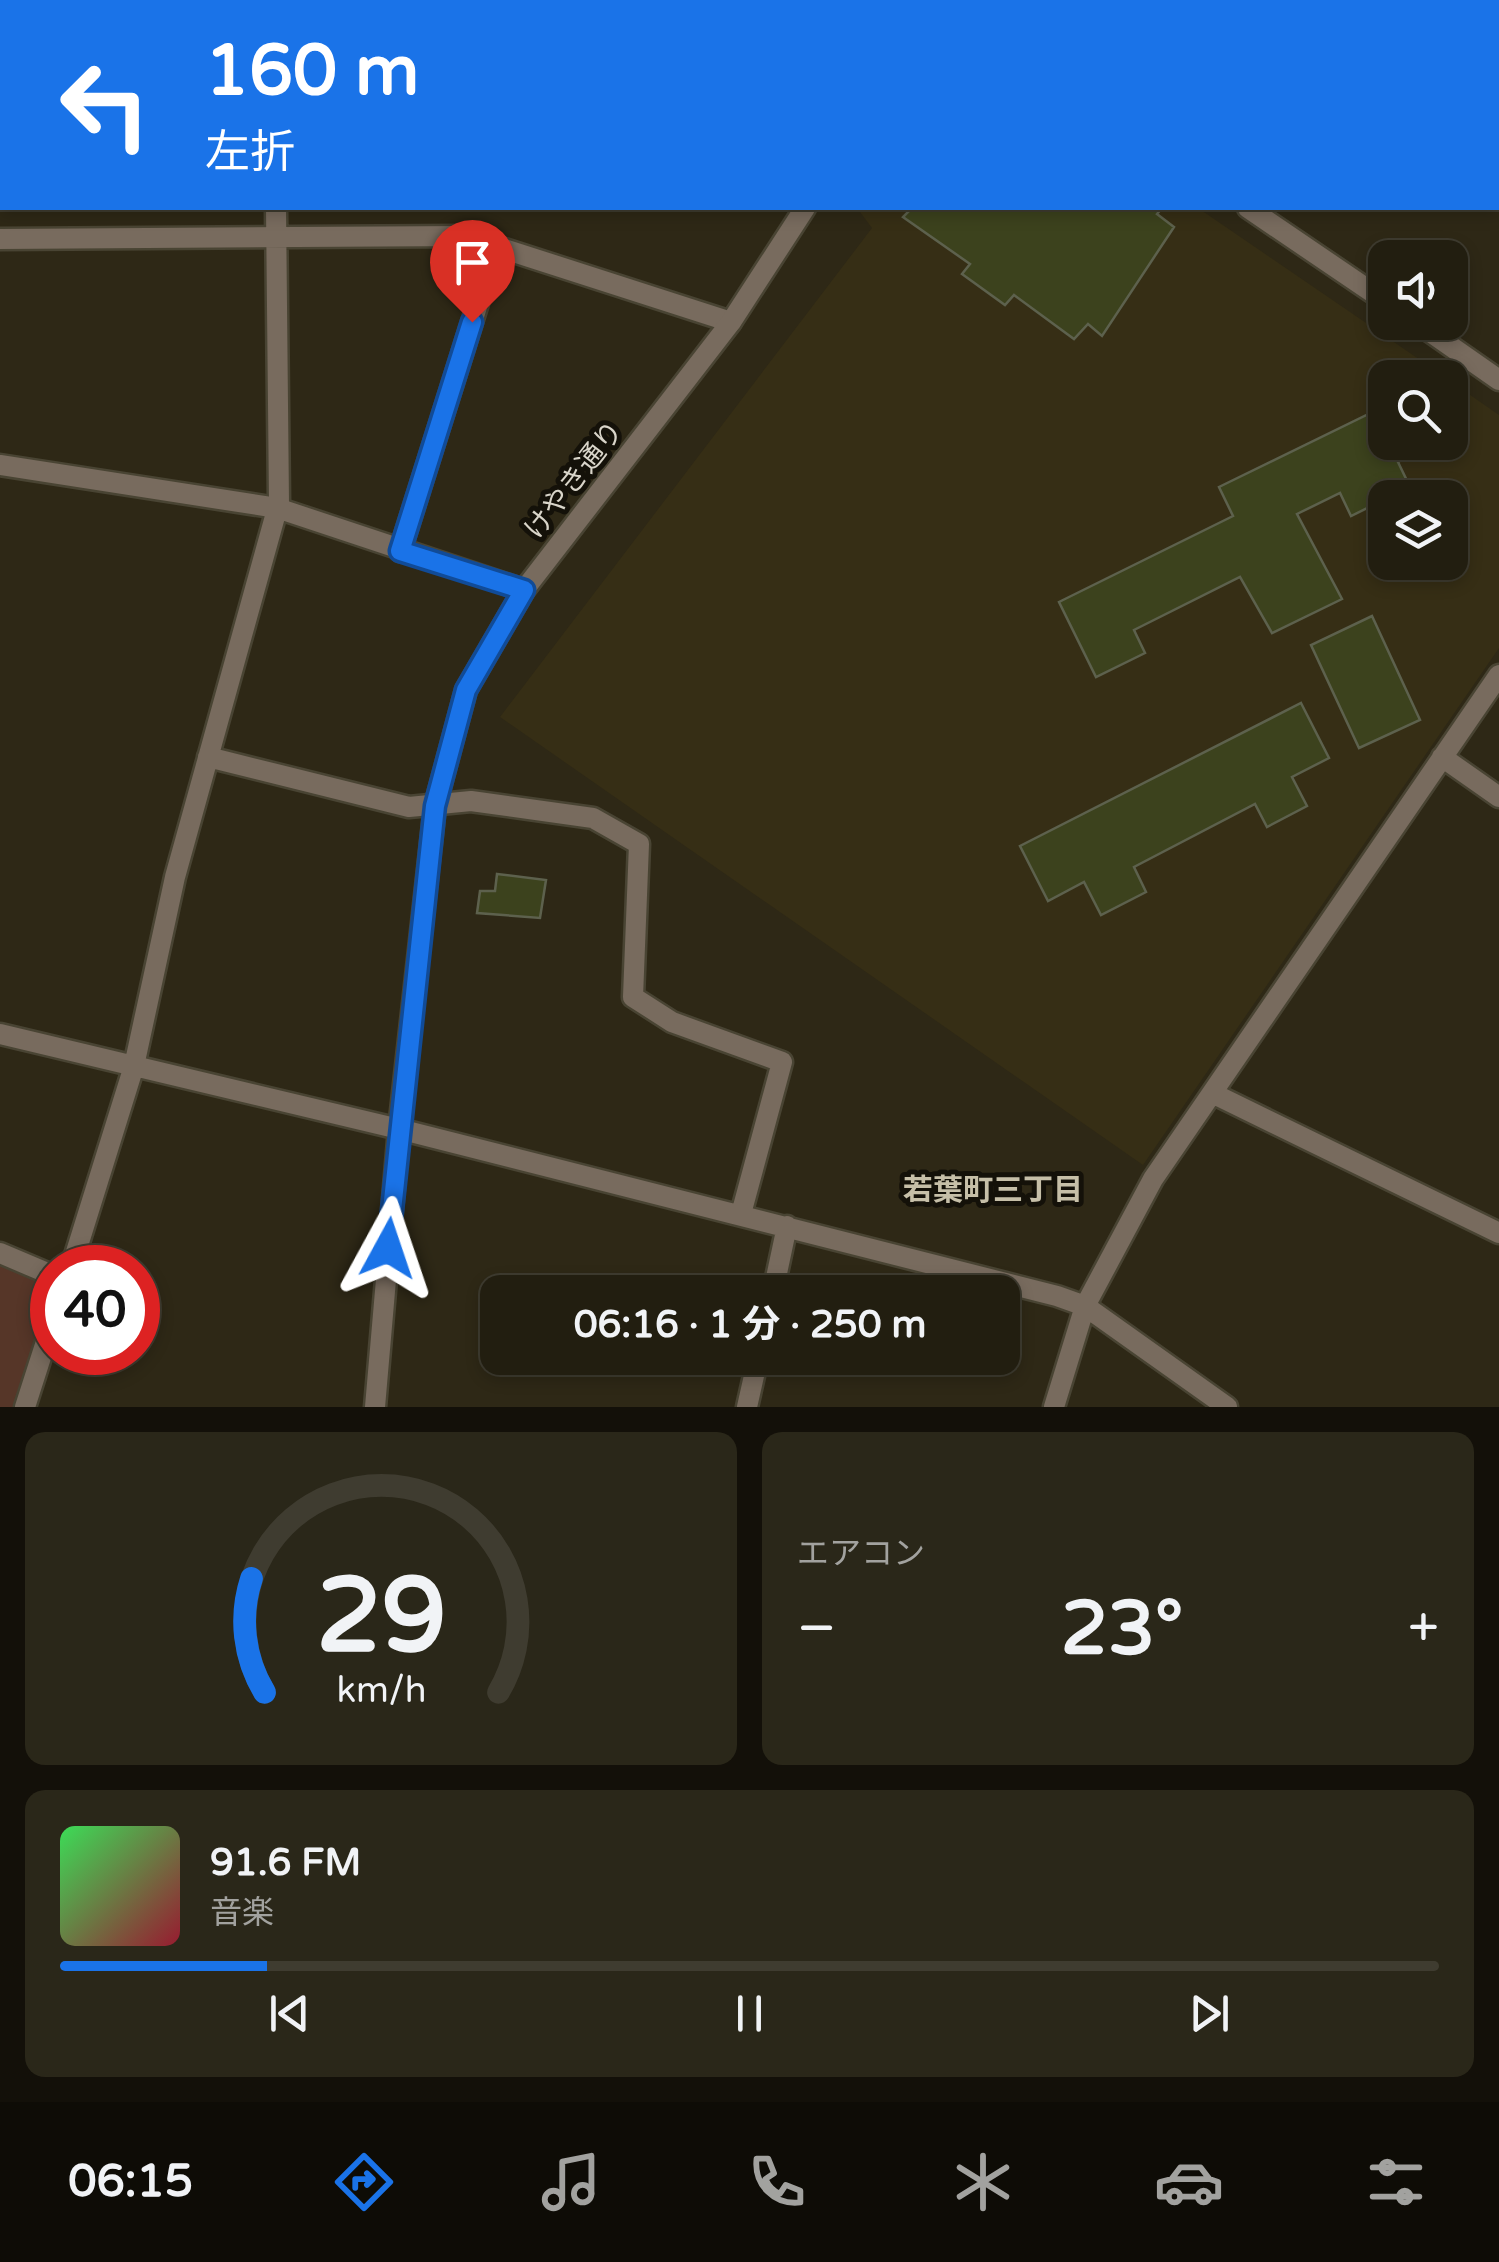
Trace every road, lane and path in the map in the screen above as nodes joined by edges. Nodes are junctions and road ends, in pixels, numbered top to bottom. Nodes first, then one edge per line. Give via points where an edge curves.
1 (276, 210) edge
2 (804, 210) edge
3 (1251, 210) edge
4 (0, 239) edge
5 (278, 239) junction
6 (496, 246) junction
7 (1368, 290) edge
8 (731, 322) junction
9 (1442, 340) edge
10 (1499, 380) edge
11 (0, 465) edge
12 (277, 508) junction
13 (400, 551) junction
14 (524, 590) junction
15 (1499, 675) edge
16 (1442, 756) junction
17 (208, 757) junction
18 (1499, 797) edge
19 (435, 806) junction
20 (0, 1034) edge
21 (134, 1066) junction
22 (1212, 1093) junction
23 (399, 1128) junction
24 (741, 1214) junction
25 (788, 1226) junction
26 (1499, 1234) edge
27 (78, 1245) edge
28 (0, 1254) edge
29 (30, 1266) edge
30 (777, 1275) edge
31 (1085, 1306) junction
32 (35, 1375) edge
33 (755, 1375) edge
34 (25, 1407) edge
35 (374, 1407) edge
36 (748, 1407) edge
37 (1054, 1407) edge
38 (1227, 1407) edge

1 - 5 street
2 - 8 street, けやき通り
3 - 7 street
4 - 5 street
5 - 6 street via 464,236
5 - 12 street
6 - 8 street
6 - 13 street
8 - 14 street, けやき通り
9 - 10 street
11 - 12 street
12 - 13 street
12 - 17 street
13 - 14 street
14 - 19 street, けやき通り via 466,690
15 - 16 street
16 - 18 street
16 - 22 street
17 - 19 street via 410,807
17 - 21 street via 174,877
19 - 23 street, けやき通り
19 - 24 street via 472,801 593,818 639,844 633,997 672,1022 782,1062
20 - 21 street
21 - 23 street
21 - 27 street
22 - 26 street
22 - 31 street via 1154,1179
23 - 24 street
23 - 35 street, けやき通り
24 - 25 street
25 - 30 street
25 - 31 street
28 - 29 street
31 - 37 street
31 - 38 street
32 - 34 street
33 - 36 street

